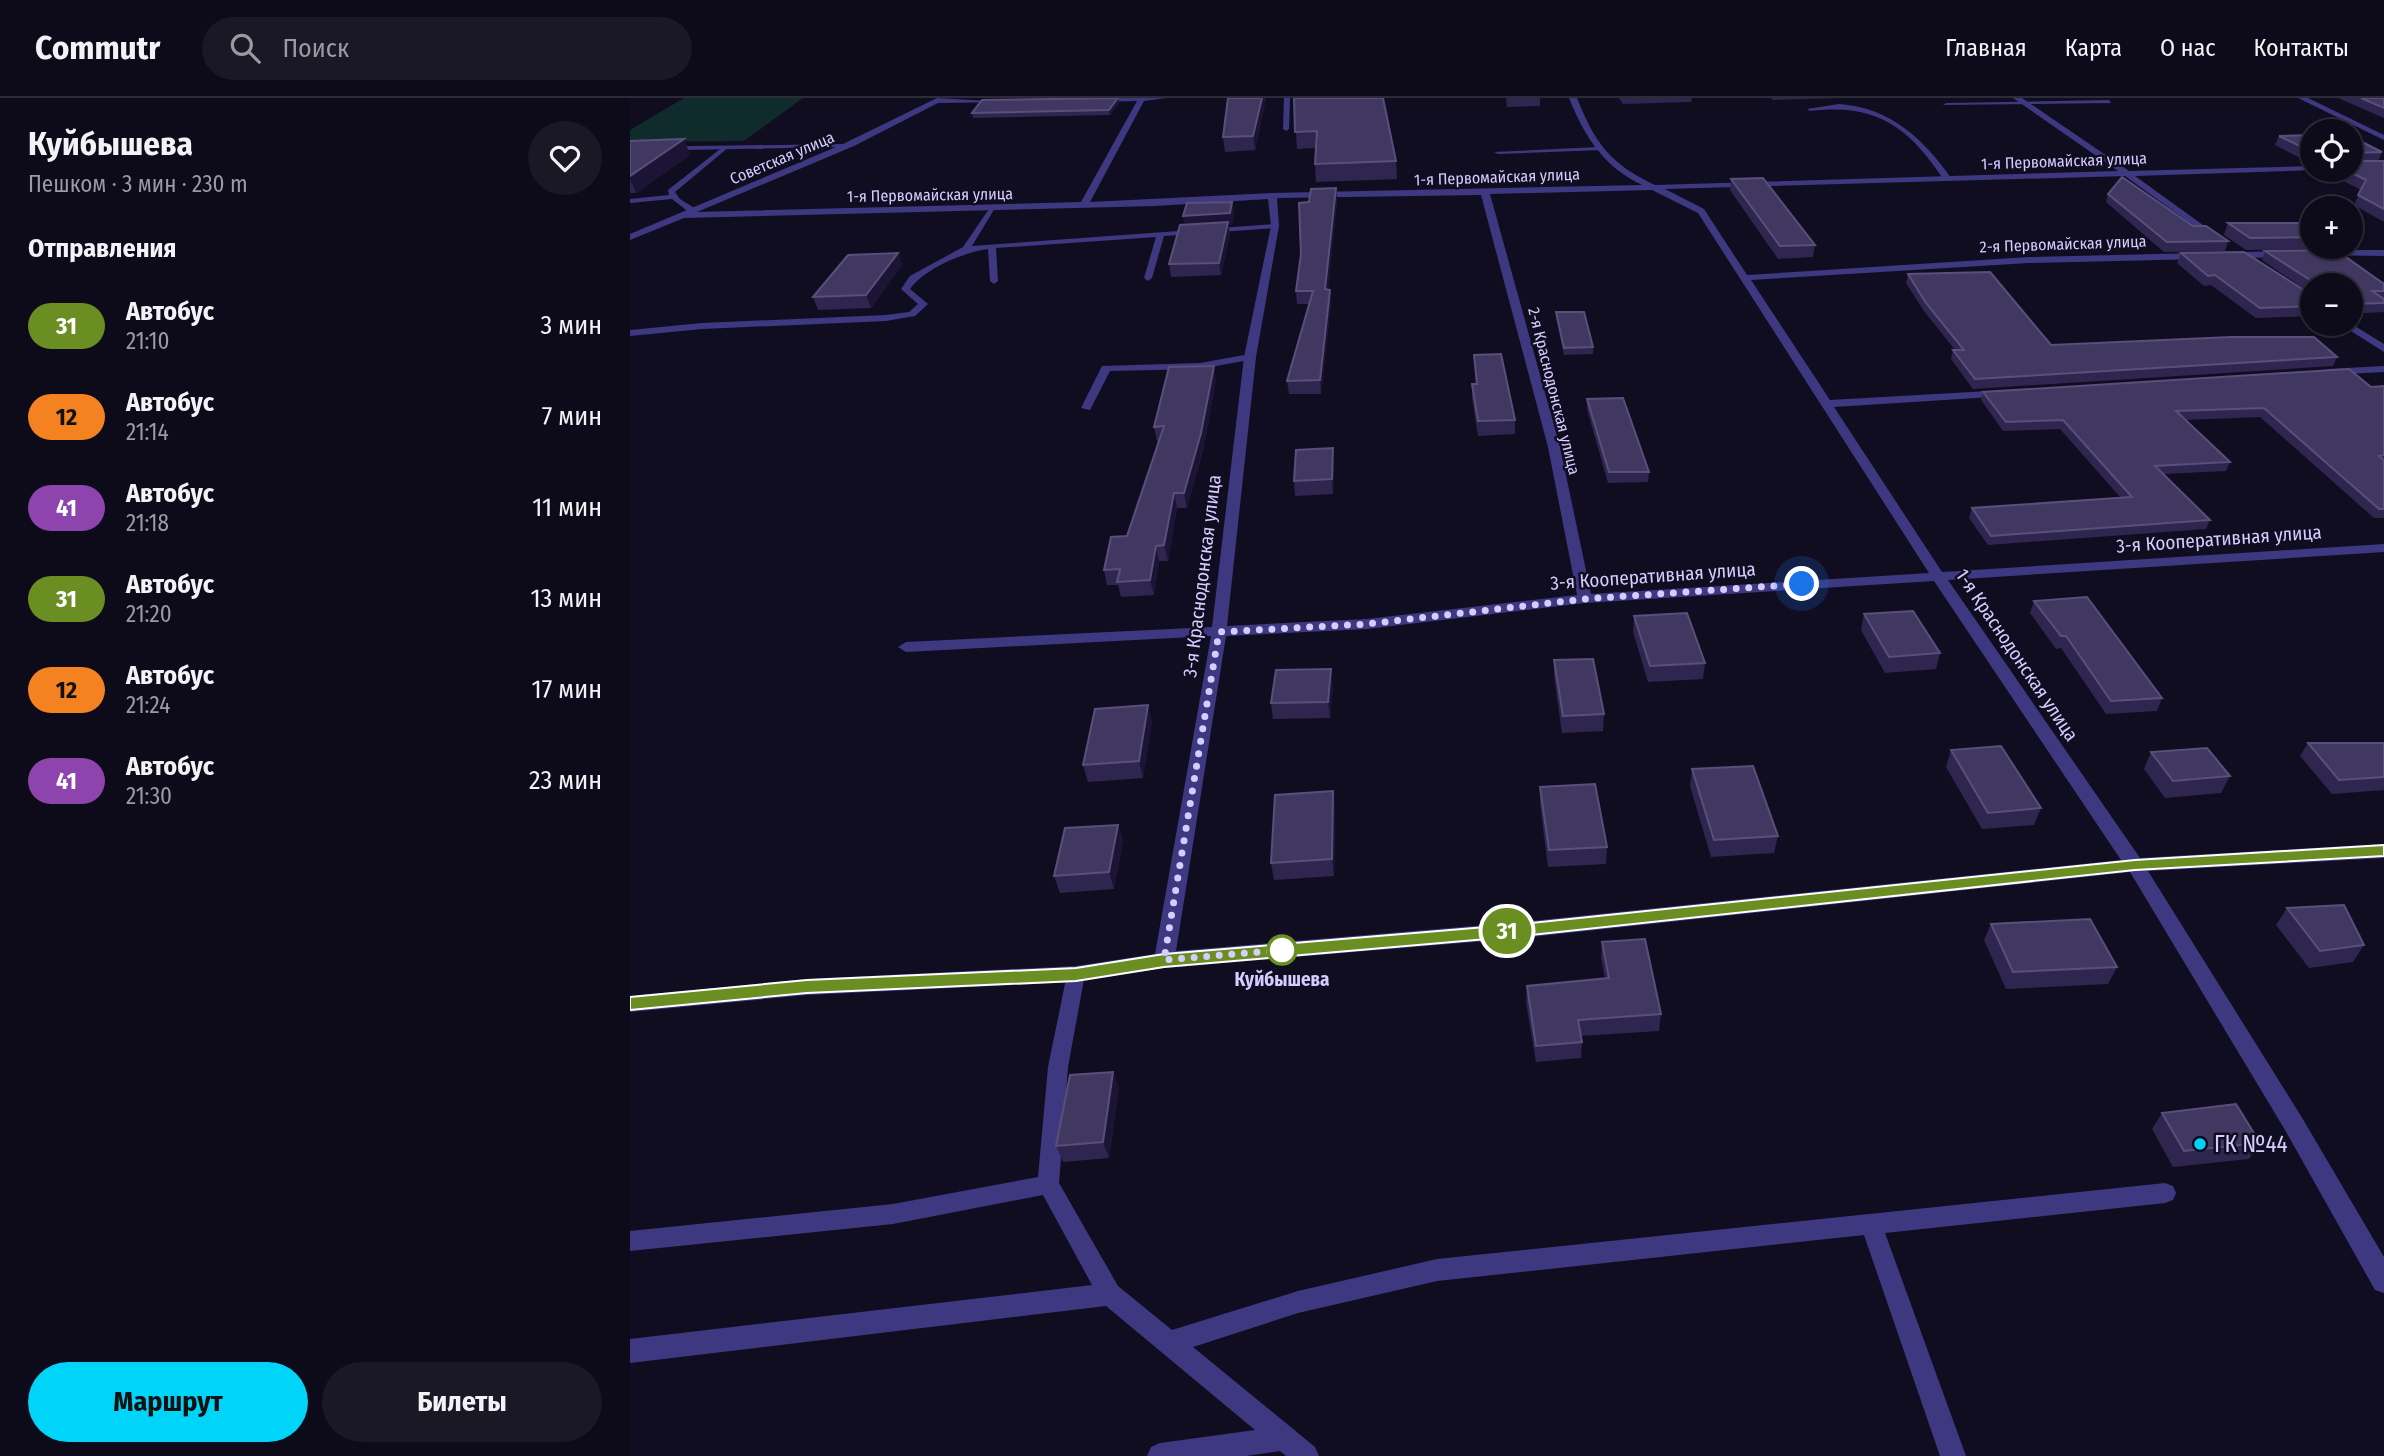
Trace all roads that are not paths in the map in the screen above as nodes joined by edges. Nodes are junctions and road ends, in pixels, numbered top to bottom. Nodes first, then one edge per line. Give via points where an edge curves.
1 (1162, 98) edge
2 (1286, 98) edge
3 (1573, 98) edge
4 (2302, 98) edge
5 (1142, 99) edge
6 (940, 100) edge
7 (1090, 100) edge
8 (2020, 101) edge
9 (1009, 102) edge
10 (1844, 102) edge
11 (2109, 102) dead end
12 (1947, 104) dead end
13 (1810, 109) dead end
14 (1286, 130) dead end
15 (2384, 138) edge
16 (851, 144) junction
17 (726, 147) junction
18 (630, 149) edge
19 (1599, 149) junction
20 (1498, 152) dead end
21 (2300, 168) edge
22 (2128, 174) junction
23 (1947, 178) junction
24 (1647, 186) junction
25 (1485, 192) junction
26 (1272, 196) junction
27 (674, 197) junction
28 (630, 201) edge
29 (1084, 205) junction
30 (991, 208) junction
31 (693, 211) junction
32 (683, 215) junction
33 (1275, 226) junction
34 (1161, 234) junction
35 (630, 237) edge
36 (992, 246) junction
37 (966, 250) junction
38 (2384, 253) edge
39 (2237, 254) junction
40 (2258, 268) edge
41 (1148, 278) dead end
42 (1743, 278) junction
43 (994, 281) dead end
44 (630, 333) edge
45 (2363, 336) edge
46 (2384, 349) edge
47 (1250, 357) junction
48 (2384, 369) edge
49 (2314, 373) edge
50 (2021, 392) edge
51 (1825, 404) junction
52 (1086, 408) dead end
53 (2384, 548) edge
54 (1938, 576) junction
55 (1585, 599) junction
56 (1219, 632) junction
57 (906, 647) dead end
58 (2384, 851) edge
59 (2135, 865) junction
60 (1164, 960) junction
61 (1076, 974) junction
62 (630, 1004) edge
63 (1048, 1184) junction
64 (2165, 1193) dead end
65 (1871, 1224) junction
66 (630, 1241) edge
67 (2384, 1281) edge
68 (1110, 1294) junction
69 (1170, 1343) junction
70 (630, 1351) edge
71 (1284, 1438) junction
72 (1160, 1456) edge
73 (1306, 1456) edge
74 (1953, 1456) edge

1 - 5 street
2 - 14 lane
3 - 19 street, 1-я Краснодонская улица
4 - 15 street
5 - 7 street
5 - 29 street
6 - 9 street
6 - 16 street, Советская улица
8 - 11 lane
8 - 12 lane
8 - 22 street
10 - 13 lane
10 - 23 lane via 1895,123 1930,153
16 - 17 street
16 - 31 street, Советская улица
17 - 18 street
17 - 27 lane via 671,192
19 - 20 lane
19 - 24 street, 1-я Краснодонская улица via 1620,172
21 - 22 street, 1-я Первомайская улица
22 - 23 street, 1-я Первомайская улица
22 - 39 street
23 - 24 street, 1-я Первомайская улица
24 - 25 street, 1-я Первомайская улица
24 - 42 street, 1-я Краснодонская улица via 1701,211
25 - 26 street, 1-я Первомайская улица
25 - 55 street, 2-я Краснодонская улица via 1554,447
26 - 29 street, 1-я Первомайская улица
26 - 33 street, 3-я Краснодонская улица
27 - 28 lane
27 - 31 lane
29 - 30 street, 1-я Первомайская улица
30 - 32 street, 1-я Первомайская улица
30 - 37 lane
31 - 32 street, Советская улица
32 - 35 street, Советская улица
33 - 34 lane
33 - 47 street, 3-я Краснодонская улица
34 - 36 lane
34 - 41 lane
36 - 37 lane
36 - 43 lane
37 - 44 lane via 913,278 905,289 923,304 912,314
38 - 39 street, 2-я Первомайская улица
39 - 40 street
39 - 42 street, 2-я Первомайская улица via 2029,260
42 - 51 street, 1-я Краснодонская улица
45 - 46 street
47 - 52 lane via 1200,366 1106,368
47 - 56 street, 3-я Краснодонская улица
48 - 49 street
50 - 51 street
51 - 54 street, 1-я Краснодонская улица
53 - 54 street, 3-я Кооперативная улица
54 - 55 street, 3-я Кооперативная улица
54 - 59 street, 1-я Краснодонская улица
55 - 56 street, 3-я Кооперативная улица via 1367,624
56 - 57 street, 3-я Кооперативная улица
56 - 60 street, 3-я Краснодонская улица
58 - 59 street
59 - 60 street via 1522,930
59 - 67 street, 1-я Краснодонская улица
60 - 61 street
61 - 62 street via 807,987
61 - 63 lane via 1058,1067
63 - 66 lane via 896,1214
63 - 68 lane
64 - 65 lane
65 - 69 lane via 1437,1270 1298,1301
65 - 74 lane
68 - 69 lane
68 - 70 lane
69 - 71 lane
71 - 72 lane
71 - 73 lane

